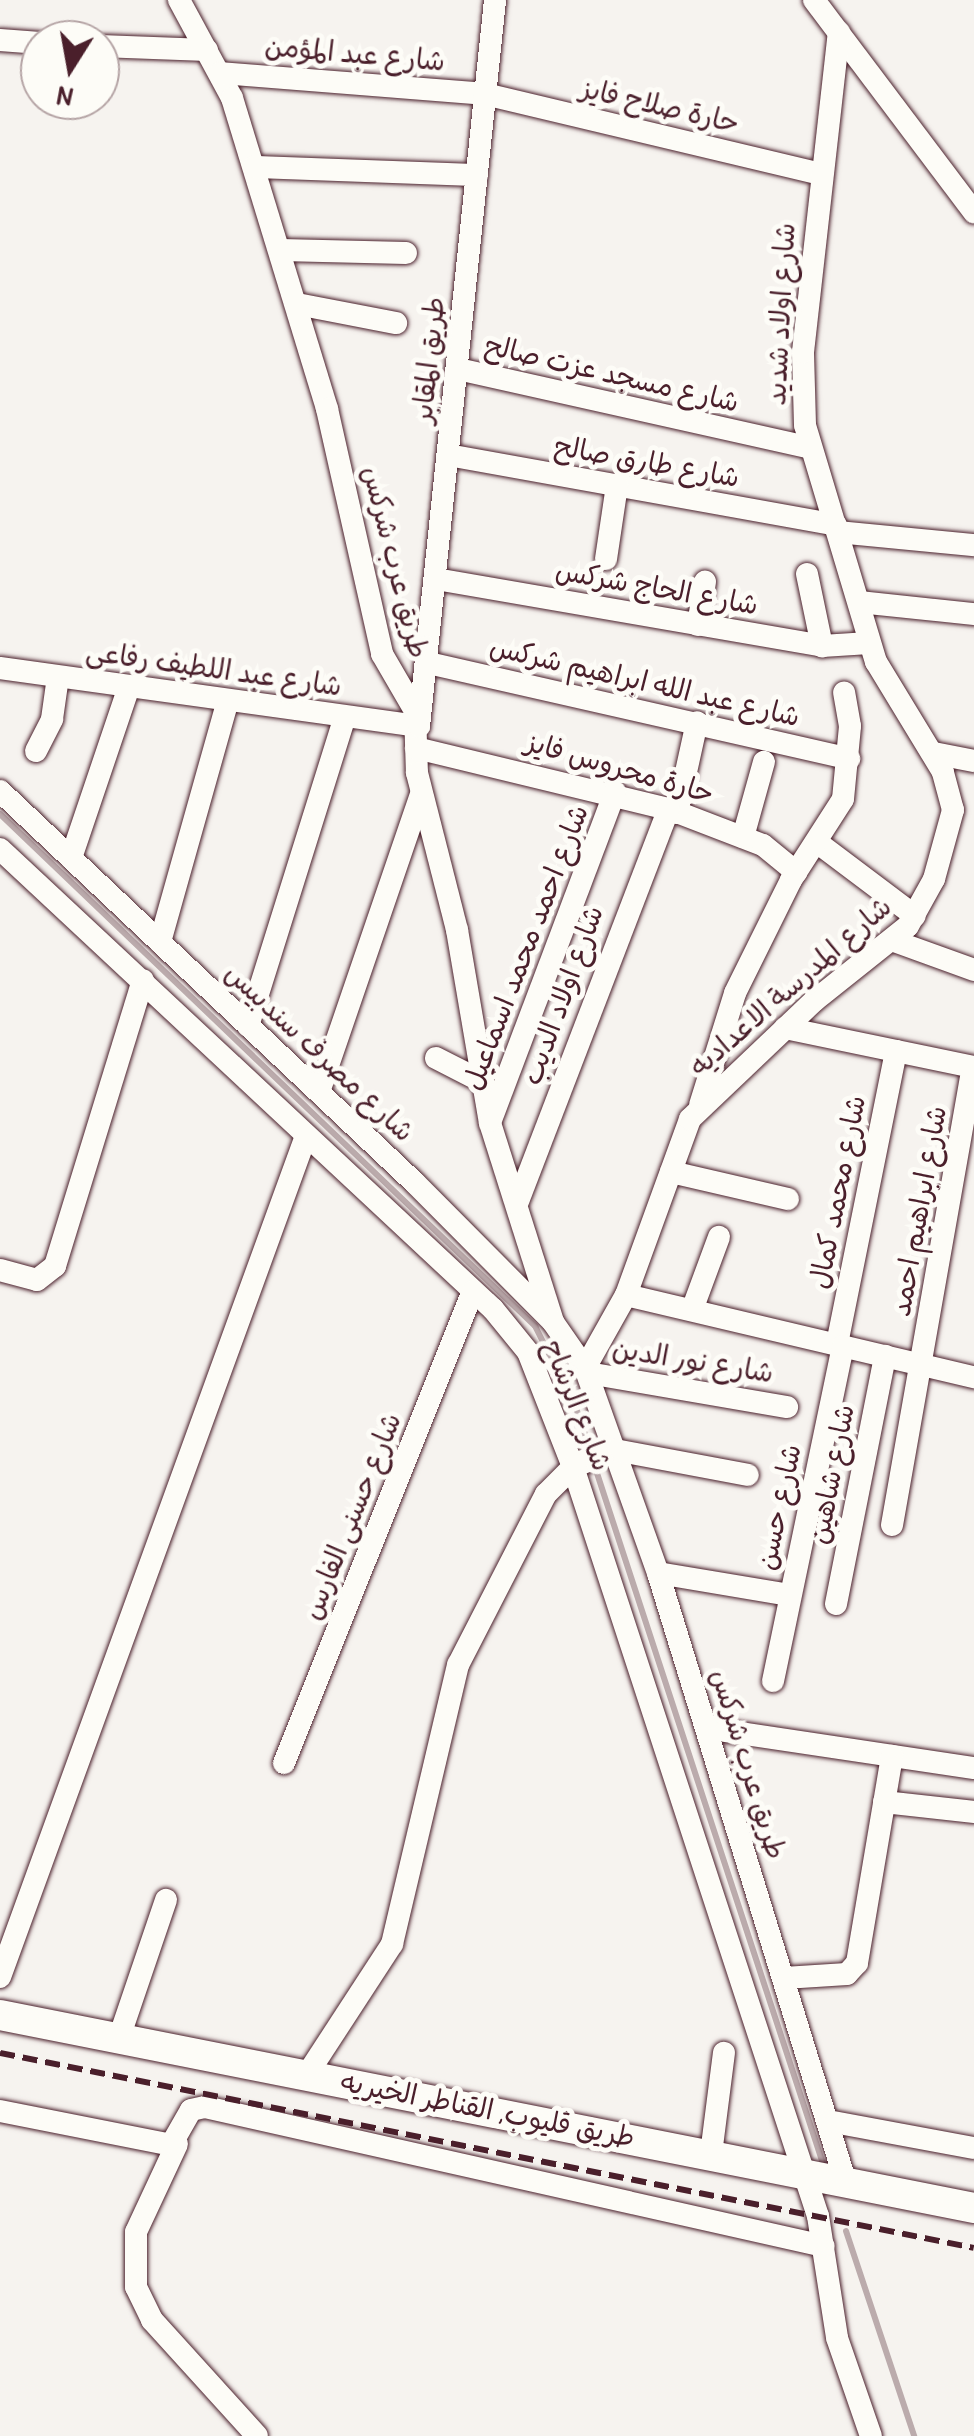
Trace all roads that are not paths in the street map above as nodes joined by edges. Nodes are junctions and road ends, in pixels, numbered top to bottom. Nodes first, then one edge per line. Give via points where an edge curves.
1 (178, 0) edge
2 (495, 0) edge
3 (814, 0) edge
4 (839, 32) junction
5 (120, 47) edge
6 (207, 50) junction
7 (220, 72) junction
8 (485, 94) junction
9 (254, 167) junction
10 (820, 174) junction
11 (477, 175) junction
12 (974, 212) edge
13 (281, 250) junction
14 (406, 252) dead end
15 (297, 304) junction
16 (396, 323) dead end
17 (458, 369) junction
18 (810, 448) junction
19 (448, 454) junction
20 (617, 486) junction
21 (837, 529) junction
22 (974, 545) edge
23 (606, 559) dead end
24 (807, 574) dead end
25 (436, 579) junction
26 (705, 582) dead end
27 (859, 602) junction
28 (974, 614) edge
29 (698, 625) junction
30 (869, 643) junction
31 (822, 646) junction
32 (428, 663) junction
33 (0, 668) edge
34 (58, 677) junction
35 (129, 686) junction
36 (844, 693) dead end
37 (228, 700) junction
38 (345, 717) junction
39 (696, 722) junction
40 (418, 737) junction
41 (36, 752) dead end
42 (932, 753) junction
43 (849, 760) junction
44 (974, 761) edge
45 (764, 762) dead end
46 (0, 791) edge
47 (615, 792) junction
48 (421, 794) junction
49 (673, 811) junction
50 (743, 836) junction
51 (818, 843) junction
52 (0, 849) edge
53 (71, 858) junction
54 (796, 872) junction
55 (915, 916) junction
56 (894, 941) junction
57 (160, 942) junction
58 (974, 970) edge
59 (144, 980) junction
60 (248, 1026) junction
61 (785, 1028) junction
62 (896, 1051) junction
63 (436, 1058) dead end
64 (974, 1067) edge
65 (483, 1082) junction
66 (319, 1092) junction
67 (700, 1104) junction
68 (490, 1123) junction
69 (306, 1136) junction
70 (671, 1172) junction
71 (788, 1199) dead end
72 (516, 1204) junction
73 (718, 1237) dead end
74 (0, 1270) edge
75 (473, 1291) junction
76 (626, 1295) junction
77 (692, 1310) junction
78 (554, 1322) junction
79 (840, 1345) junction
80 (886, 1356) junction
81 (922, 1364) junction
82 (587, 1371) junction
83 (974, 1377) edge
84 (787, 1406) dead end
85 (615, 1450) junction
86 (573, 1467) junction
87 (748, 1475) dead end
88 (892, 1526) dead end
89 (658, 1572) junction
90 (790, 1595) junction
91 (836, 1604) dead end
92 (772, 1681) dead end
93 (706, 1728) junction
94 (892, 1756) junction
95 (284, 1764) dead end
96 (974, 1768) edge
97 (884, 1802) junction
98 (974, 1812) edge
99 (166, 1900) dead end
100 (0, 1977) edge
101 (784, 1978) junction
102 (0, 2015) edge
103 (119, 2038) junction
104 (724, 2053) dead end
105 (308, 2073) junction
106 (0, 2111) edge
107 (828, 2120) junction
108 (176, 2144) junction
109 (974, 2148) edge
110 (711, 2154) junction
111 (803, 2172) junction
112 (845, 2180) junction
113 (974, 2208) edge
114 (824, 2246) junction
115 (257, 2436) edge
116 (871, 2436) edge

1 - 6 street, طريق عرب شركس
2 - 8 street, طريق المقابر
3 - 4 street
4 - 10 street, شارع اولاد شديد
4 - 12 street
5 - 6 street
6 - 7 street, طريق عرب شركس
7 - 8 street, شارع عبد المؤمن
7 - 9 street, طريق عرب شركس
8 - 10 street, حارة صلاح فايز
8 - 11 street, طريق المقابر
9 - 11 street
9 - 13 street, طريق عرب شركس
10 - 18 street, شارع اولاد شديد via 801,376
11 - 17 street, طريق المقابر
13 - 14 street
13 - 15 street, طريق عرب شركس
15 - 16 street
15 - 40 street, طريق عرب شركس via 382,654
17 - 18 street, شارع مسجد عزت صالح
17 - 19 street, طريق المقابر
18 - 21 street, شارع اولاد شديد
19 - 20 street, شارع طارق صالح
19 - 25 street, طريق المقابر
20 - 21 street, شارع طارق صالح
20 - 23 street
21 - 22 street, شارع طارق صالح
21 - 27 street, شارع اولاد شديد
24 - 31 street
25 - 29 street, شارع الحاج شركس
25 - 32 street, طريق المقابر
26 - 29 street
27 - 28 street
27 - 30 street, شارع اولاد شديد
29 - 31 street, شارع الحاج شركس
30 - 31 street, شارع الحاج شركس
30 - 42 street, شارع اولاد شديد
32 - 39 street, شارع عبد الله ابراهيم شركس
32 - 40 street, طريق المقابر
33 - 34 street, شارع عبد اللطيف رفاعى
34 - 35 street, شارع عبد اللطيف رفاعى
34 - 41 street via 52,719
35 - 37 street, شارع عبد اللطيف رفاعى
35 - 53 street
36 - 43 street
37 - 38 street, شارع عبد اللطيف رفاعى
37 - 57 street
38 - 40 street, شارع عبد اللطيف رفاعى
38 - 60 street
39 - 43 street, شارع عبد الله ابراهيم شركس
39 - 49 street, شارع اولاد الديب
40 - 47 street, حارة محروس فايز
40 - 48 street, طريق عرب شركس
42 - 44 street
42 - 55 street, شارع المدرسة الاعداديه via 953,810 943,855
43 - 51 street via 843,798
45 - 50 street
46 - 53 street, شارع مصرف سندبيس
47 - 49 street, حارة محروس فايز
47 - 68 street, شارع احمد محمد اسماعيل
48 - 65 street, طريق عرب شركس via 456,930
48 - 66 street
49 - 50 street, حارة محروس فايز
49 - 72 street, شارع اولاد الديب
50 - 54 street, حارة محروس فايز via 782,856
51 - 54 street
51 - 55 street
52 - 59 street, شارع الرشاح
53 - 57 street, شارع مصرف سندبيس
54 - 67 street via 736,994
55 - 56 street, شارع المدرسة الاعداديه
56 - 58 street
56 - 61 street, شارع المدرسة الاعداديه
57 - 60 street, شارع مصرف سندبيس
59 - 69 street, شارع الرشاح
59 - 74 street via 55,1266 37,1280
60 - 66 street, شارع مصرف سندبيس
61 - 62 street
61 - 67 street, شارع المدرسة الاعداديه
62 - 64 street
62 - 79 street, شارع محمد كمال
63 - 65 street
64 - 81 street, شارع ابراهيم احمد
65 - 68 street, طريق عرب شركس
66 - 78 street, شارع مصرف سندبيس
67 - 70 street, شارع المدرسة الاعداديه
68 - 72 street, طريق عرب شركس
69 - 75 street, شارع الرشاح
69 - 100 street
70 - 71 street
70 - 76 street, شارع المدرسة الاعداديه
72 - 78 street, طريق عرب شركس
73 - 77 street
75 - 86 street, شارع الرشاح via 528,1352
75 - 95 street, شارع حسنى الفارس
76 - 77 street
76 - 82 street, شارع المدرسة الاعداديه
77 - 79 street
78 - 82 street, شارع مصرف سندبيس
79 - 80 street
79 - 90 street, شارع حسن
80 - 81 street
80 - 91 street, شارع شاهين
81 - 83 street
81 - 88 street, شارع ابراهيم احمد
82 - 84 street, شارع نور الدين
82 - 85 street, طريق عرب شركس
85 - 86 street
85 - 87 street
85 - 89 street, طريق عرب شركس
86 - 105 street via 546,1494 484,1606 439,1728 392,1944
86 - 111 street, شارع الرشاح
89 - 90 street
89 - 93 street, طريق عرب شركس
90 - 92 street, شارع حسن
93 - 94 street
93 - 101 street, طريق عرب شركس
94 - 96 street
94 - 97 street
97 - 98 street
97 - 101 street via 855,1967 841,1975
99 - 103 street
101 - 107 street, طريق عرب شركس
102 - 103 main road, طريق قليوب, القناطر الخيريه
103 - 105 main road, طريق قليوب, القناطر الخيريه
104 - 110 street
105 - 110 main road, طريق قليوب, القناطر الخيريه
106 - 108 street
107 - 109 street
107 - 112 street, طريق عرب شركس
108 - 114 street, طريق قليوب, القناطر الخيريه via 192,2110 206,2107
108 - 115 street via 136,2232 136,2287 152,2320
110 - 111 main road, طريق قليوب, القناطر الخيريه
111 - 112 main road, طريق قليوب, القناطر الخيريه
111 - 114 street, شارع الرشاح
112 - 113 main road, طريق قليوب, القناطر الخيريه
114 - 116 street, شارع الرشاح via 837,2338

